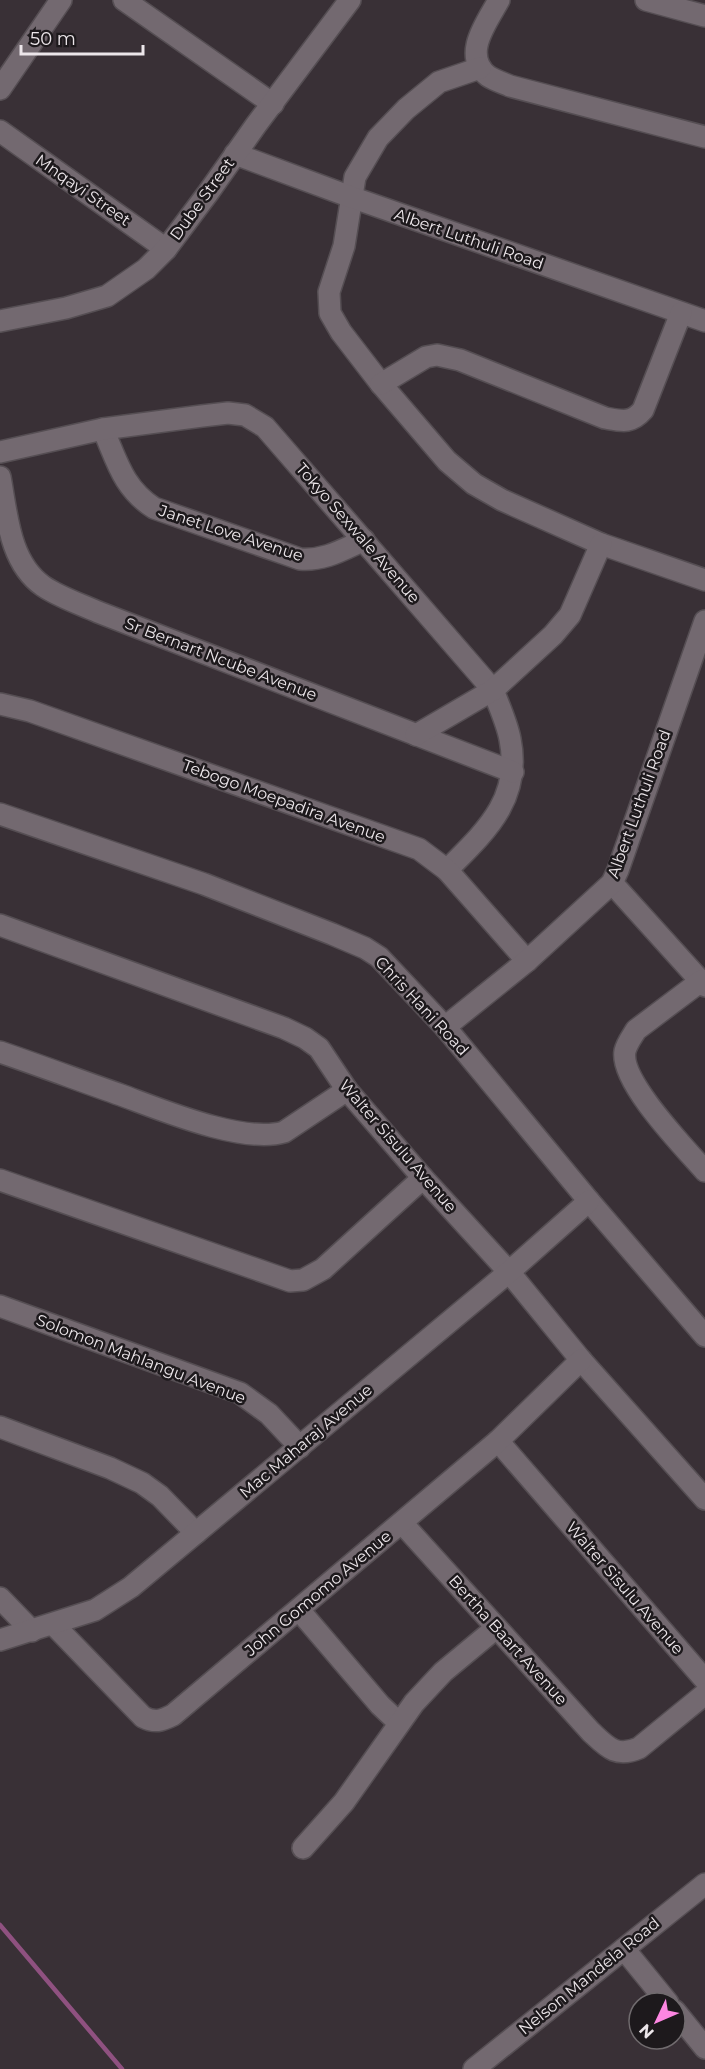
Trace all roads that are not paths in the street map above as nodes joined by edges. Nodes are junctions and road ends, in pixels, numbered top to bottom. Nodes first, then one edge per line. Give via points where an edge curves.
1 (61, 0) edge
2 (124, 0) edge
3 (350, 0) edge
4 (499, 0) edge
5 (646, 0) edge
6 (705, 16) edge
7 (480, 68) junction
8 (0, 90) edge
9 (273, 104) junction
10 (0, 131) edge
11 (705, 137) edge
12 (234, 154) junction
13 (351, 197) junction
14 (166, 249) junction
15 (681, 313) junction
16 (0, 321) edge
17 (705, 321) edge
18 (381, 384) junction
19 (103, 429) junction
20 (0, 452) edge
21 (0, 477) edge
22 (364, 540) junction
23 (601, 544) junction
24 (705, 580) edge
25 (705, 621) edge
26 (493, 690) junction
27 (0, 704) edge
28 (416, 735) junction
29 (513, 772) junction
30 (0, 814) edge
31 (447, 870) junction
32 (612, 883) junction
33 (0, 925) edge
34 (527, 961) junction
35 (703, 984) edge
36 (445, 1027) junction
37 (0, 1052) edge
38 (347, 1090) junction
39 (705, 1171) edge
40 (423, 1178) junction
41 (0, 1180) edge
42 (589, 1201) junction
43 (509, 1272) junction
44 (0, 1306) edge
45 (705, 1336) edge
46 (581, 1360) junction
47 (0, 1427) edge
48 (498, 1441) junction
49 (300, 1447) junction
50 (705, 1499) edge
51 (402, 1523) junction
52 (196, 1533) junction
53 (0, 1598) edge
54 (298, 1610) junction
55 (54, 1624) junction
56 (496, 1628) junction
57 (32, 1631) junction
58 (0, 1640) edge
59 (705, 1680) edge
60 (705, 1694) edge
61 (399, 1723) junction
62 (303, 1848) dead end
63 (705, 1884) edge
64 (624, 1948) junction
65 (659, 1991) edge
66 (687, 2026) edge
67 (705, 2048) edge
68 (474, 2069) edge

1 - 8 street
2 - 9 street
3 - 9 street, Dube Street
4 - 7 street via 479,37 475,53
5 - 6 street
7 - 11 street via 489,77 510,86
7 - 13 street via 439,82 406,109 378,138 355,177
9 - 12 street, Dube Street
10 - 14 street, Mnqayi Street
12 - 13 street, Albert Luthuli Road
12 - 14 street, Dube Street
13 - 15 street, Albert Luthuli Road
13 - 18 street via 344,246 329,292 330,313
14 - 16 street, Dube Street via 146,269 107,296
15 - 17 street, Albert Luthuli Road
15 - 18 street via 644,410 629,420 605,418 460,360 437,355 426,357
18 - 23 street via 447,461 474,484
19 - 20 street, Tokyo Sexwale Avenue
19 - 22 street, Tokyo Sexwale Avenue via 228,413 245,415 265,427
19 - 22 street, Janet Love Avenue via 125,480 141,500 154,508 300,559 330,556
21 - 28 street, Sr Bernart Ncube Avenue via 18,557 44,586 98,612
22 - 26 street, Tokyo Sexwale Avenue
23 - 24 street
23 - 26 street via 570,615
25 - 32 street, Albert Luthuli Road
26 - 28 street
26 - 29 street, Tokyo Sexwale Avenue via 510,737
27 - 31 street, Tebogo Moepadira Avenue via 30,711 418,849
28 - 29 street, Sr Bernart Ncube Avenue
29 - 31 street, Tokyo Sexwale Avenue via 496,818
30 - 36 street, Chris Hani Road via 204,884 365,948 379,957
31 - 34 street, Tebogo Moepadira Avenue
32 - 34 street, Albert Luthuli Road
32 - 35 street
33 - 38 street, Walter Sisulu Avenue via 305,1038 319,1048
34 - 36 street, Albert Luthuli Road
35 - 39 street via 636,1030 624,1052 633,1083
36 - 42 street, Chris Hani Road
37 - 38 street via 165,1111 260,1135 284,1132
38 - 40 street, Walter Sisulu Avenue
40 - 41 street via 323,1269 303,1280 290,1281
40 - 43 street, Walter Sisulu Avenue
42 - 43 street, Mac Maharaj Avenue
42 - 45 street, Chris Hani Road
43 - 46 street, Walter Sisulu Avenue
43 - 49 street, Mac Maharaj Avenue
44 - 49 street, Solomon Mahlangu Avenue via 240,1393 269,1414
46 - 48 street, John Gomomo Avenue
46 - 50 street, Walter Sisulu Avenue
47 - 52 street via 142,1483
48 - 51 street, John Gomomo Avenue
48 - 59 street, Walter Sisulu Avenue
49 - 52 street, Mac Maharaj Avenue
51 - 54 street, John Gomomo Avenue
51 - 56 street, Bertha Baart Avenue
52 - 55 street, Mac Maharaj Avenue via 131,1587 95,1610
53 - 57 street
54 - 55 street, John Gomomo Avenue via 173,1715 154,1722 134,1709
54 - 61 street
55 - 57 street, Mac Maharaj Avenue
56 - 60 street, Bertha Baart Avenue via 591,1732 619,1752 639,1748
56 - 61 street via 430,1685
57 - 58 street, Mac Maharaj Avenue
61 - 62 street via 344,1802
63 - 64 street, Nelson Mandela Road
64 - 65 street
64 - 68 street, Nelson Mandela Road
66 - 67 street

